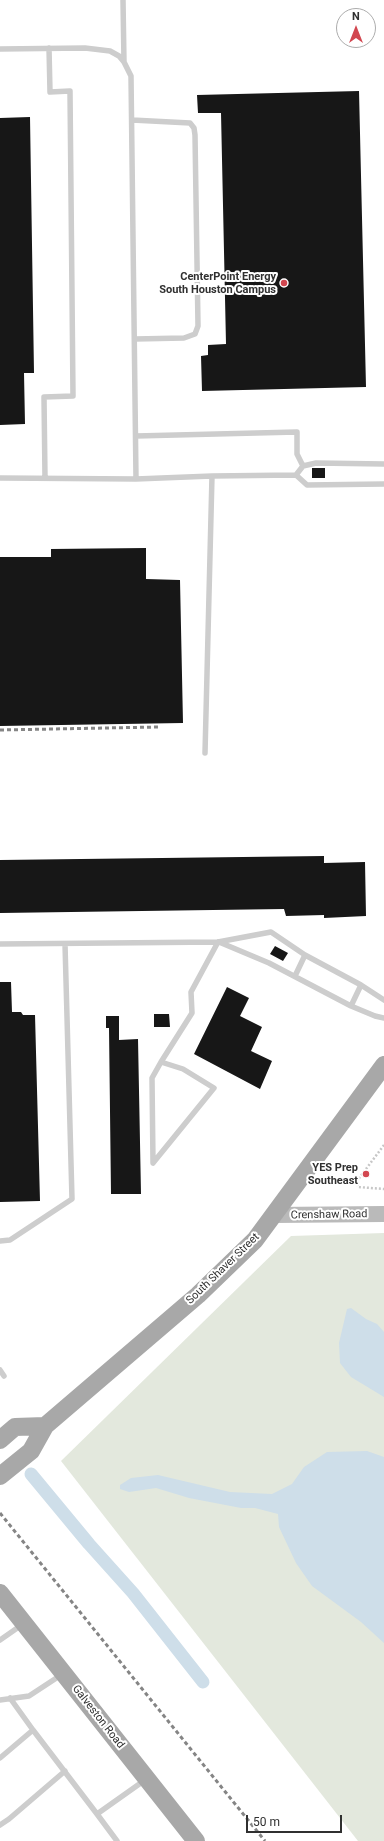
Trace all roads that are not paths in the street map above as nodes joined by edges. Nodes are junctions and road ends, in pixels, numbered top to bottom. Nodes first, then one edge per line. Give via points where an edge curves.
1 (123, 0) edge
2 (49, 48) junction
3 (0, 49) edge
4 (124, 62) junction
5 (132, 120) junction
6 (135, 339) junction
7 (136, 436) junction
8 (384, 464) edge
9 (303, 466) junction
10 (296, 475) junction
11 (212, 476) junction
12 (0, 478) edge
13 (45, 478) junction
14 (136, 479) junction
15 (384, 484) edge
16 (205, 753) dead end
17 (218, 942) junction
18 (0, 944) edge
19 (65, 944) junction
20 (305, 955) junction
21 (295, 976) junction
22 (361, 985) junction
23 (384, 1000) edge
24 (350, 1006) junction
25 (384, 1018) edge
26 (161, 1062) junction
27 (384, 1065) edge
28 (384, 1214) edge
29 (274, 1215) junction
30 (0, 1241) edge
31 (0, 1370) edge
32 (4, 1376) dead end
33 (45, 1426) junction
34 (0, 1440) edge
35 (0, 1476) edge
36 (0, 1593) edge
37 (24, 1623) junction
38 (0, 1640) edge
39 (63, 1673) junction
40 (10, 1698) junction
41 (0, 1700) edge
42 (33, 1730) junction
43 (0, 1758) edge
44 (65, 1771) junction
45 (147, 1779) junction
46 (96, 1814) junction
47 (0, 1825) edge
48 (117, 1841) edge
49 (196, 1841) edge

1 - 4 lane
2 - 3 lane
2 - 4 lane via 110,51
2 - 13 lane via 50,92 70,91 73,396 44,397
4 - 5 lane via 131,76
5 - 6 lane
5 - 6 lane via 190,123 194,128 198,326 195,334 184,338
6 - 7 lane
7 - 9 lane via 297,432 297,454
7 - 14 lane
8 - 9 lane via 316,463
9 - 10 lane
10 - 11 lane
10 - 15 lane via 307,485
11 - 14 lane
11 - 16 lane
12 - 13 lane
13 - 14 lane
17 - 19 lane
17 - 20 lane via 271,932
17 - 21 lane
17 - 26 lane via 190,992 192,1013
18 - 19 lane
19 - 30 lane via 72,1199 10,1240
20 - 21 lane
20 - 22 lane
21 - 24 lane
22 - 23 lane
22 - 24 lane
24 - 25 lane
26 - 26 lane via 152,1078 153,1164 214,1088 183,1069
27 - 29 main road, South Shaver Street
28 - 29 main road, Crenshaw Road
29 - 33 main road, South Shaver Street via 255,1240 198,1295
31 - 32 lane
33 - 34 main road via 16,1427
33 - 35 main road, South Shaver Street via 31,1451
36 - 37 main road, Galveston Road
37 - 38 lane
37 - 39 main road, Galveston Road
39 - 40 lane via 29,1696
39 - 45 main road, Galveston Road
40 - 41 lane
40 - 42 lane
42 - 43 lane
42 - 44 lane
44 - 46 lane
44 - 47 lane
45 - 46 lane
45 - 49 main road, Galveston Road
46 - 48 lane

